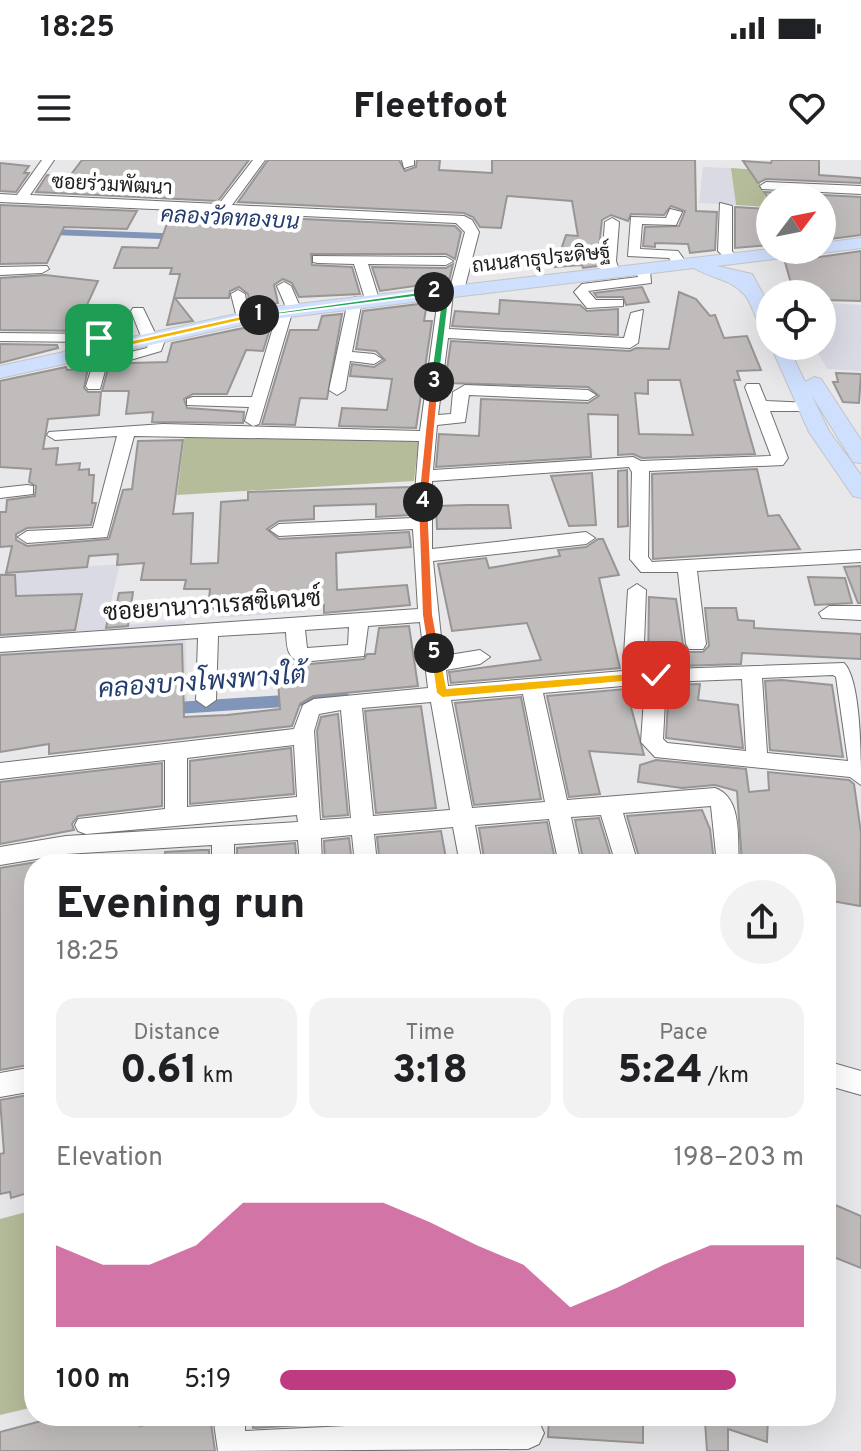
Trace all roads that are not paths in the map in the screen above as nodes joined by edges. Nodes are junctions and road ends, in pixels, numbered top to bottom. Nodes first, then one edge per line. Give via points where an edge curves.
1 (48, 160) edge
2 (259, 160) edge
3 (836, 189) edge
4 (861, 190) edge
5 (0, 198) edge
6 (21, 199) junction
7 (725, 206) dead end
8 (222, 209) junction
9 (675, 212) dead end
10 (612, 222) dead end
11 (861, 243) edge
12 (836, 246) edge
13 (756, 256) edge
14 (741, 258) junction
15 (318, 259) dead end
16 (360, 260) junction
17 (446, 261) dead end
18 (772, 264) edge
19 (681, 265) junction
20 (42, 269) dead end
21 (643, 270) junction
22 (769, 270) dead end
23 (0, 271) edge
24 (613, 273) junction
25 (761, 280) edge
26 (284, 286) dead end
27 (451, 290) junction
28 (753, 293) junction
29 (238, 294) dead end
30 (756, 299) edge
31 (364, 300) junction
32 (618, 303) dead end
33 (289, 310) junction
34 (138, 311) dead end
35 (638, 313) dead end
36 (244, 318) junction
37 (441, 333) junction
38 (0, 337) edge
39 (154, 338) junction
40 (17, 342) dead end
41 (0, 346) edge
42 (102, 349) junction
43 (344, 356) junction
44 (374, 359) dead end
45 (784, 360) edge
46 (804, 360) edge
47 (0, 372) edge
48 (94, 386) dead end
49 (753, 387) dead end
50 (337, 390) dead end
51 (588, 395) dead end
52 (193, 402) dead end
53 (259, 402) junction
54 (761, 406) junction
55 (805, 406) junction
56 (253, 421) dead end
57 (428, 428) junction
58 (127, 431) junction
59 (55, 435) dead end
60 (861, 457) edge
61 (640, 466) junction
62 (424, 476) junction
63 (27, 490) dead end
64 (861, 491) edge
65 (0, 493) edge
66 (422, 523) junction
67 (279, 530) dead end
68 (27, 537) dead end
69 (586, 538) dead end
70 (425, 556) junction
71 (861, 556) edge
72 (687, 566) junction
73 (637, 590) dead end
74 (829, 613) dead end
75 (861, 613) edge
76 (427, 615) junction
77 (359, 621) junction
78 (295, 626) junction
79 (208, 633) junction
80 (696, 644) dead end
81 (0, 645) edge
82 (480, 657) dead end
83 (436, 664) junction
84 (752, 673) junction
85 (656, 675) junction
86 (633, 677) junction
87 (531, 686) junction
88 (442, 693) junction
89 (206, 700) dead end
90 (351, 702) junction
91 (856, 708) edge
92 (304, 736) junction
93 (176, 749) junction
94 (757, 759) junction
95 (860, 770) edge
96 (0, 771) edge
97 (861, 777) edge
98 (609, 804) junction
99 (309, 805) junction
100 (557, 808) junction
101 (176, 817) junction
102 (463, 817) junction
103 (86, 825) dead end
104 (362, 826) junction
105 (308, 830) junction
106 (223, 836) junction
107 (104, 853) edge
108 (69, 854) edge
109 (223, 854) edge
110 (310, 854) edge
111 (365, 854) edge
112 (469, 854) edge
113 (568, 854) edge
114 (624, 854) edge
115 (727, 854) edge
116 (24, 855) edge
117 (0, 856) edge
118 (836, 1076) edge
119 (24, 1081) edge
120 (861, 1083) edge
121 (0, 1085) edge
122 (229, 1426) edge
123 (528, 1433) edge

1 - 6 street
2 - 8 street
3 - 4 street
5 - 6 street, ซอยร่วมพัฒนา
6 - 8 street, ซอยร่วมพัฒนา
7 - 14 street via 725,251
8 - 27 street, ซอยร่วมพัฒนา via 459,219 472,232
9 - 19 street via 671,222 636,220 633,253 673,254
10 - 24 street
11 - 12 main road
13 - 14 main road, ถนนสาธุประดิษฐ์
14 - 19 main road, ถนนสาธุประดิษฐ์
14 - 25 main road
14 - 28 main road
15 - 16 street
16 - 17 street
16 - 31 street
18 - 22 main road
19 - 21 main road, ถนนสาธุประดิษฐ์
19 - 28 main road via 721,269
20 - 23 street
21 - 24 main road, ถนนสาธุประดิษฐ์
21 - 32 street via 646,280 582,288 592,305
24 - 27 main road, ถนนสาธุประดิษฐ์
26 - 33 street
27 - 31 main road, ถนนสาธุประดิษฐ์
27 - 37 street
28 - 30 main road
29 - 36 street
31 - 33 main road, ถนนสาธุประดิษฐ์
31 - 43 street
33 - 36 main road, ถนนสาธุประดิษฐ์
33 - 53 street
34 - 39 street
35 - 37 street via 630,343
36 - 39 main road, ถนนสาธุประดิษฐ์
37 - 57 street
38 - 42 street via 99,338
39 - 42 main road, ถนนสาธุประดิษฐ์
39 - 48 street via 153,351 99,364
40 - 41 street
42 - 47 main road, ถนนสาธุประดิษฐ์
43 - 44 street
43 - 50 street
45 - 55 main road
46 - 60 main road via 818,392
49 - 54 street
51 - 57 street via 465,390 459,419
52 - 53 street
53 - 56 street
54 - 55 street
54 - 61 street via 777,461
55 - 64 main road
57 - 58 street
57 - 62 street
58 - 59 street
58 - 68 street via 101,533
61 - 62 street via 624,461
61 - 72 street via 640,564
62 - 66 street
63 - 65 street
66 - 67 street
66 - 70 street
69 - 70 street
70 - 76 street
71 - 72 street
72 - 80 street
73 - 86 street
74 - 75 street
76 - 77 street, ซอยยานาวาเรสซิเดนซ์
76 - 83 street
77 - 78 street, ซอยยานาวาเรสซิเดนซ์
77 - 78 street via 357,651 301,655
78 - 79 street, ซอยยานาวาเรสซิเดนซ์
79 - 81 street, ซอยยานาวาเรสซิเดนซ์
79 - 89 street
82 - 83 street
83 - 88 street
84 - 85 street
84 - 91 street via 837,668 846,674
84 - 94 street
85 - 86 street
85 - 94 street via 656,747 672,753
86 - 87 street
87 - 88 street
87 - 100 street
88 - 90 street
88 - 102 street
90 - 92 street via 313,706
90 - 104 street
91 - 95 street
92 - 93 street
92 - 99 street
93 - 96 street
93 - 101 street
94 - 95 street
95 - 97 street
98 - 100 street
98 - 114 street
98 - 115 street via 720,799
99 - 101 street
99 - 105 street
100 - 102 street
100 - 113 street
101 - 103 street
102 - 104 street
102 - 112 street
104 - 105 street
104 - 111 street
105 - 106 street
105 - 110 street
106 - 107 street
106 - 109 street
107 - 108 street
116 - 117 street
118 - 120 street
119 - 121 street
122 - 123 street via 230,1442 248,1448

